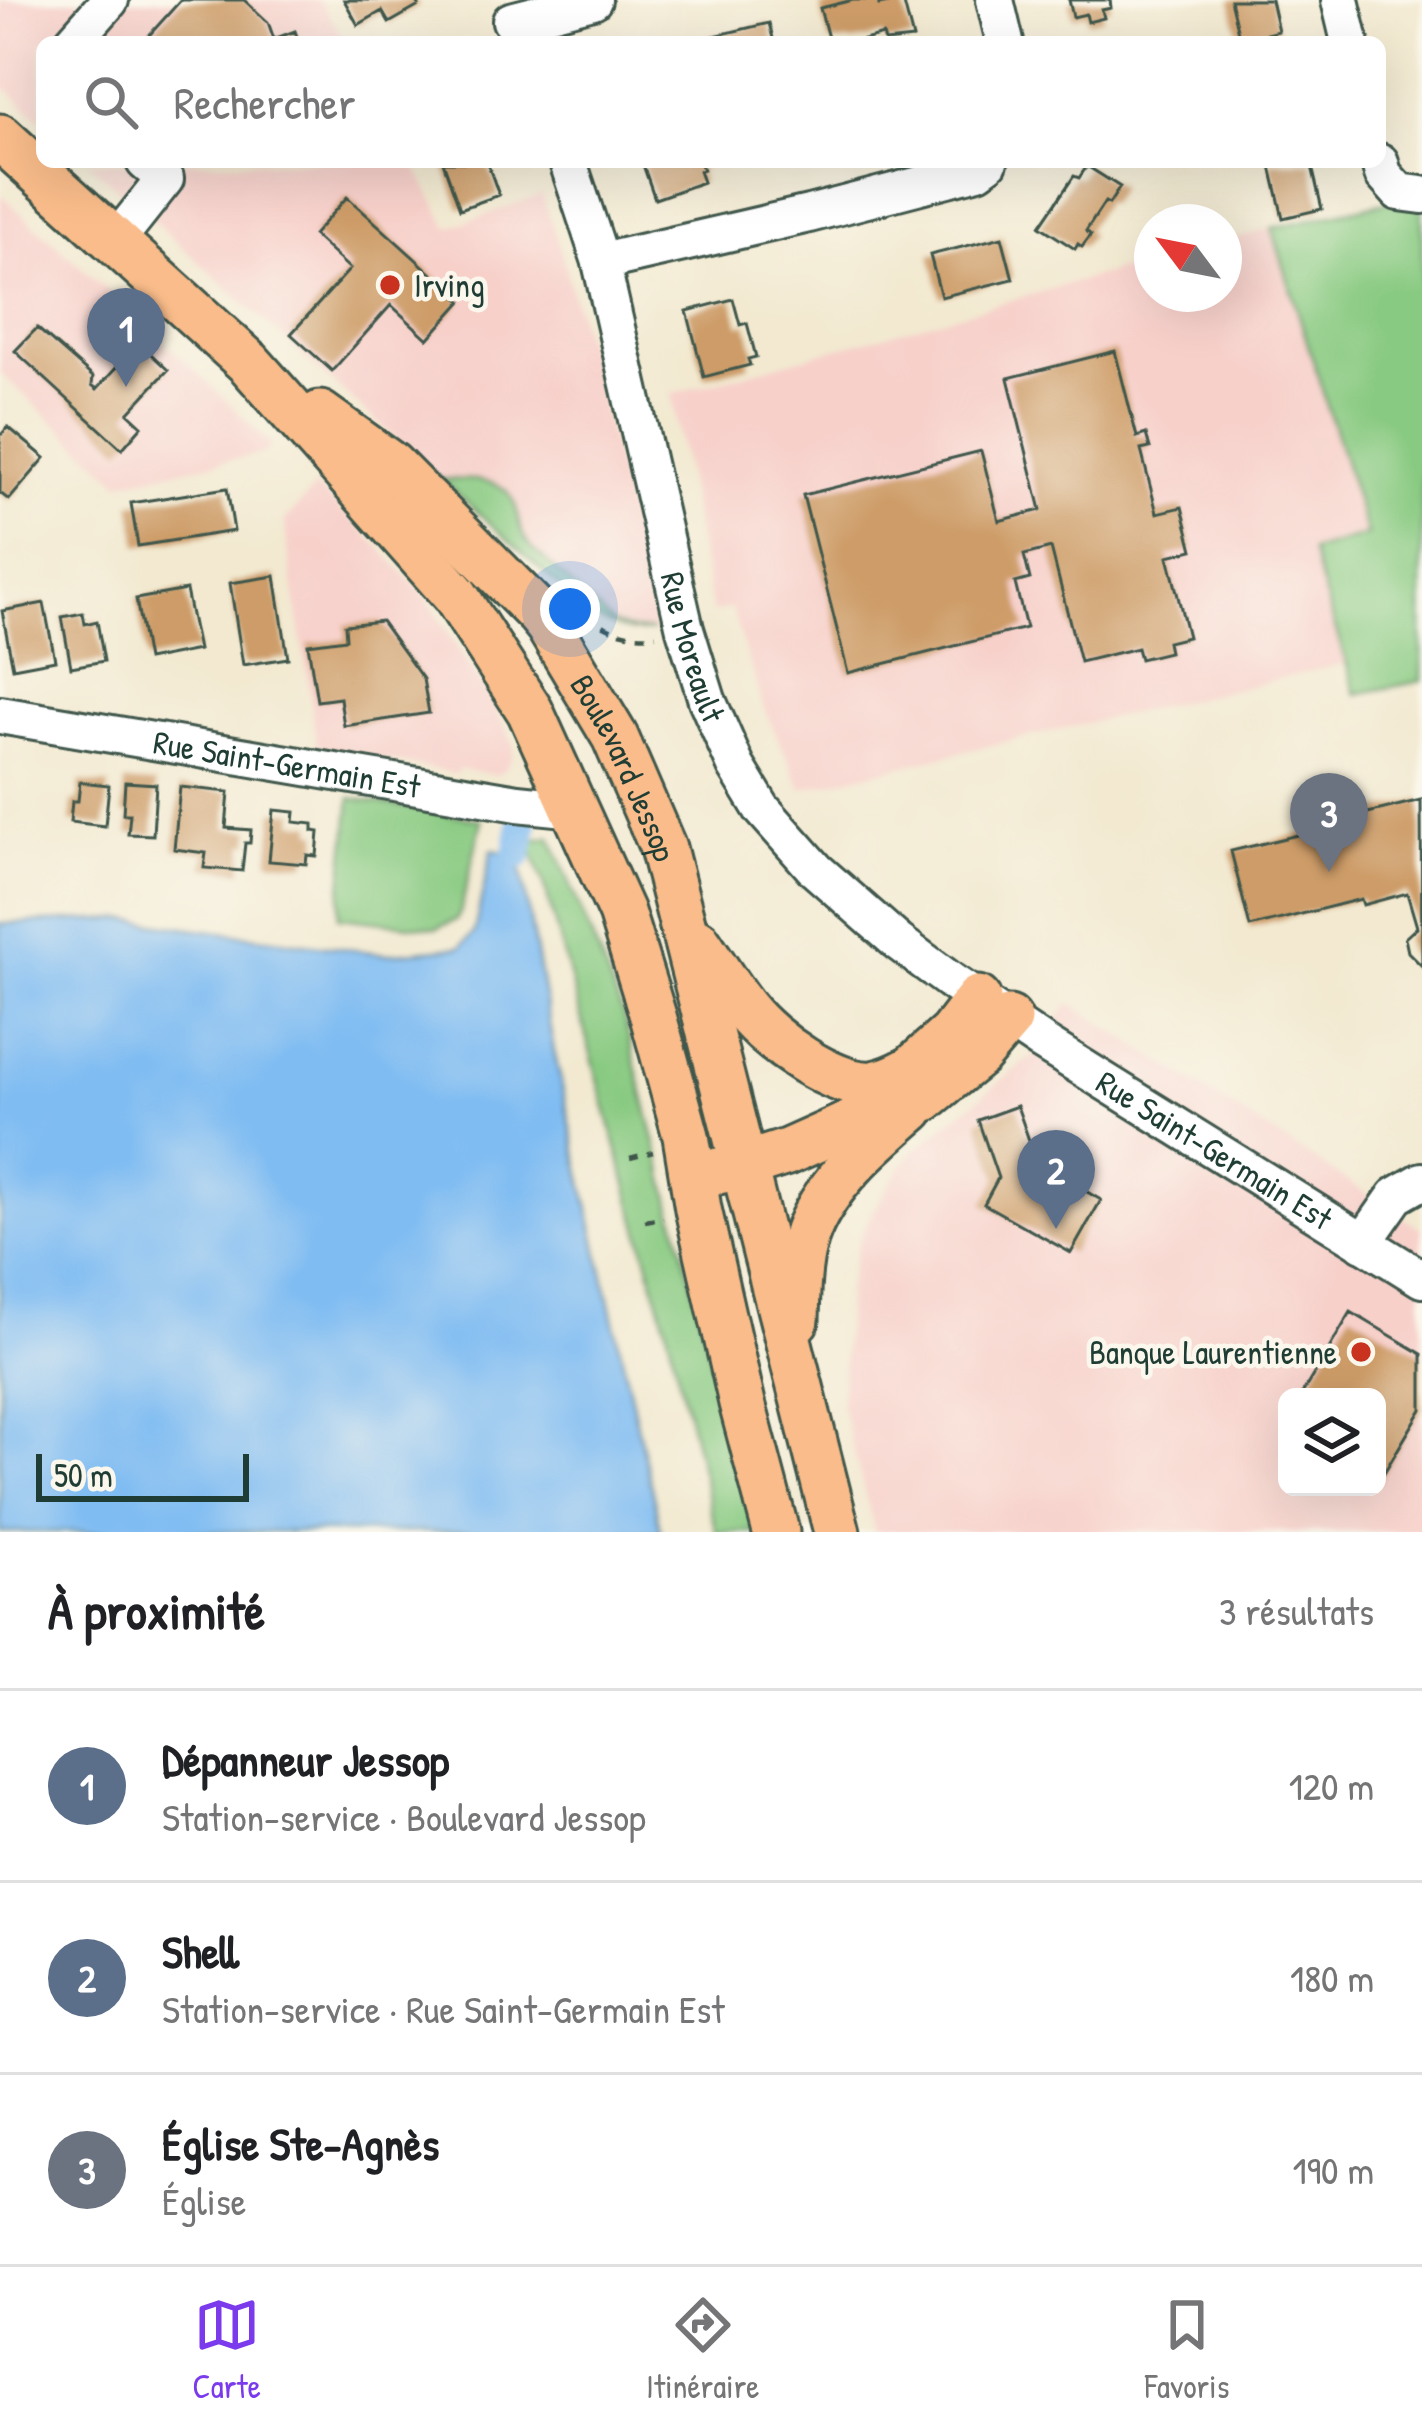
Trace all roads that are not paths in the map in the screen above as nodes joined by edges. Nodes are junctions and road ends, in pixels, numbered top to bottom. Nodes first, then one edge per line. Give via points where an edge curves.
1 (110, 0) edge
2 (593, 0) edge
3 (995, 0) edge
4 (1340, 0) edge
5 (510, 21) edge
6 (78, 36) edge
7 (1004, 36) edge
8 (1349, 36) edge
9 (0, 136) edge
10 (153, 168) edge
11 (570, 168) edge
12 (981, 168) edge
13 (116, 242) junction
14 (601, 262) junction
15 (249, 363) junction
16 (0, 715) edge
17 (576, 808) junction
18 (682, 920) junction
19 (993, 1009) junction
20 (916, 1086) junction
21 (743, 1166) junction
22 (692, 1176) junction
23 (1422, 1180) edge
24 (1363, 1243) junction
25 (1422, 1279) edge
26 (795, 1371) junction
27 (776, 1532) edge
28 (837, 1532) edge

1 - 6 street
2 - 5 street
3 - 7 street
4 - 8 street
9 - 13 main road, Boulevard Jessop
10 - 13 street via 165,179
11 - 14 street, Rue Moreault
12 - 14 street
13 - 15 main road, Boulevard Jessop
14 - 19 street, Rue Moreault via 685,629 736,766 816,870
15 - 17 main road, Boulevard Jessop via 455,595 530,711
15 - 18 main road, Boulevard Jessop via 391,465 548,625 615,737 663,848
16 - 17 street, Rue Saint-Germain Est
17 - 22 main road, Boulevard Jessop via 621,913
18 - 20 main road via 747,1013 783,1045 819,1069 867,1084
18 - 21 main road, Boulevard Jessop
19 - 20 main road via 978,1055
19 - 24 street, Rue Saint-Germain Est
20 - 21 main road via 852,1123
20 - 26 main road via 808,1228
21 - 22 main road
21 - 26 main road, Boulevard Jessop
22 - 27 main road, Boulevard Jessop
23 - 24 street via 1396,1196
24 - 25 street, Rue Saint-Germain Est
26 - 28 main road, Boulevard Jessop

